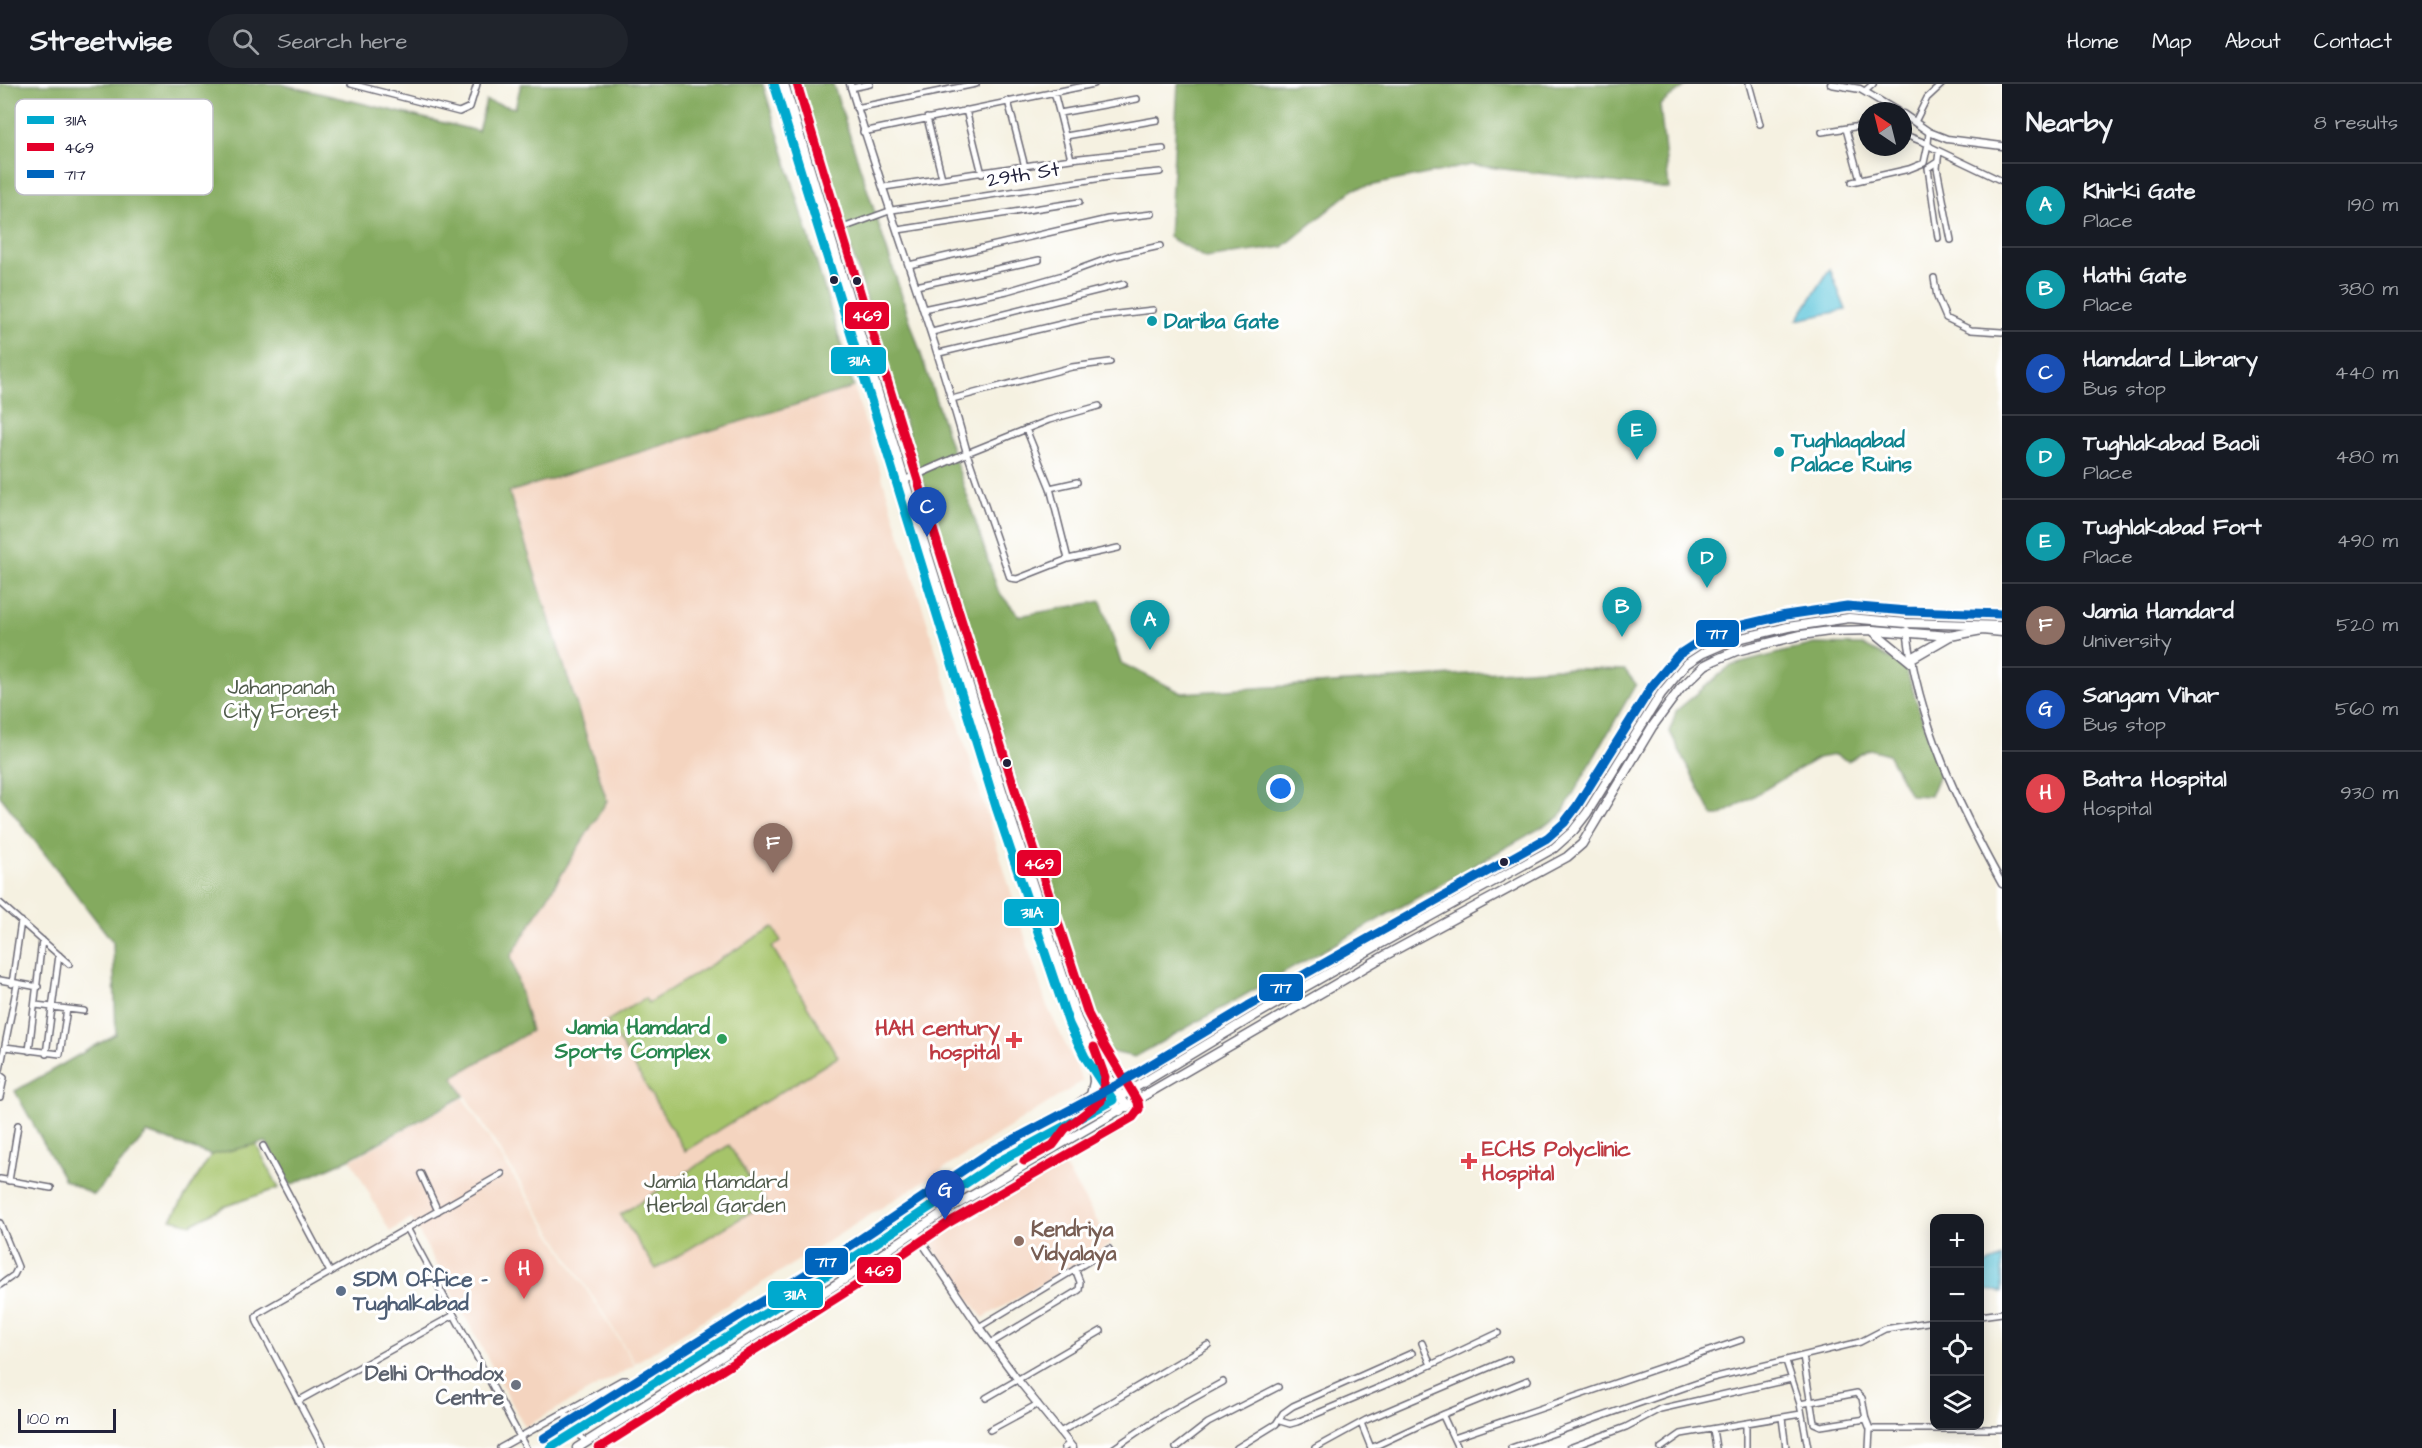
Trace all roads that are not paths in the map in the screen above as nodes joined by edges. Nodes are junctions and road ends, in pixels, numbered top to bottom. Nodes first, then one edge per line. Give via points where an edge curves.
1 (351, 84) edge
2 (477, 84) edge
3 (774, 84) edge
4 (784, 84) edge
5 (870, 84) edge
6 (976, 84) edge
7 (1093, 84) edge
8 (1749, 84) edge
9 (1831, 84) edge
10 (1873, 84) edge
11 (1942, 84) edge
12 (850, 86) edge
13 (1865, 91) junction
14 (1054, 92) junction
15 (1137, 99) dead end
16 (1008, 101) junction
17 (1883, 102) edge
18 (856, 108) junction
19 (966, 110) junction
20 (1060, 113) junction
21 (927, 118) junction
22 (1156, 120) dead end
23 (1912, 120) edge
24 (1915, 122) junction
25 (1760, 124) dead end
26 (1858, 127) edge
27 (1846, 129) junction
28 (863, 132) junction
29 (1822, 132) dead end
30 (1929, 132) junction
31 (1066, 136) junction
32 (1912, 138) edge
33 (1928, 144) junction
34 (2002, 146) edge
35 (1163, 149) dead end
36 (1939, 150) junction
37 (1071, 159) junction
38 (1937, 162) junction
39 (1025, 166) junction
40 (1160, 172) dead end
41 (982, 174) junction
42 (942, 178) junction
43 (1860, 180) junction
44 (2002, 181) edge
45 (1852, 182) dead end
46 (884, 187) junction
47 (1079, 202) dead end
48 (891, 210) junction
49 (1152, 214) dead end
50 (898, 230) junction
51 (829, 233) junction
52 (1938, 238) dead end
53 (1951, 240) dead end
54 (1160, 246) dead end
55 (1039, 260) dead end
56 (909, 265) junction
57 (1934, 278) dead end
58 (1124, 284) dead end
59 (916, 286) junction
60 (924, 309) junction
61 (1153, 310) dead end
62 (932, 332) junction
63 (2002, 332) edge
64 (939, 353) junction
65 (1110, 362) dead end
66 (952, 399) junction
67 (1099, 406) dead end
68 (1026, 429) junction
69 (967, 453) junction
70 (905, 480) junction
71 (1077, 482) dead end
72 (1050, 488) junction
73 (1118, 548) dead end
74 (1068, 559) junction
75 (1906, 622) junction
76 (2002, 626) edge
77 (1873, 630) junction
78 (2002, 632) edge
79 (1907, 634) junction
80 (1950, 636) junction
81 (1912, 661) junction
82 (1643, 720) junction
83 (1652, 727) junction
84 (2002, 884) edge
85 (0, 904) edge
86 (21, 921) junction
87 (42, 940) junction
88 (59, 955) junction
89 (69, 964) dead end
90 (1, 981) edge
91 (15, 984) junction
92 (38, 987) junction
93 (0, 988) edge
94 (36, 1005) junction
95 (52, 1007) junction
96 (67, 1009) junction
97 (84, 1011) dead end
98 (5, 1047) junction
99 (29, 1051) junction
100 (46, 1054) junction
101 (1093, 1069) junction
102 (0, 1070) edge
103 (0, 1075) edge
104 (0, 1097) edge
105 (1117, 1098) junction
106 (1123, 1109) junction
107 (18, 1125) dead end
108 (1045, 1136) junction
109 (263, 1146) dead end
110 (421, 1174) dead end
111 (502, 1174) dead end
112 (0, 1179) edge
113 (9, 1181) junction
114 (51, 1188) dead end
115 (438, 1211) junction
116 (0, 1222) edge
117 (407, 1228) junction
118 (915, 1232) junction
119 (1108, 1249) dead end
120 (849, 1261) junction
121 (1075, 1269) junction
122 (856, 1270) junction
123 (330, 1272) junction
124 (0, 1285) edge
125 (2002, 1313) edge
126 (453, 1315) junction
127 (1984, 1315) edge
128 (1930, 1322) edge
129 (979, 1327) junction
130 (1101, 1331) dead end
131 (1498, 1333) dead end
132 (1741, 1340) dead end
133 (991, 1343) junction
134 (1422, 1344) dead end
135 (1208, 1345) dead end
136 (1412, 1353) dead end
137 (1803, 1356) junction
138 (1509, 1359) dead end
139 (1786, 1361) junction
140 (1431, 1365) junction
141 (1791, 1379) junction
142 (1018, 1380) junction
143 (1528, 1380) dead end
144 (1223, 1382) dead end
145 (1278, 1387) dead end
146 (643, 1388) junction
147 (986, 1398) dead end
148 (298, 1401) junction
149 (1038, 1404) junction
150 (1800, 1404) junction
151 (1810, 1404) junction
152 (565, 1413) junction
153 (1801, 1414) junction
154 (1443, 1416) junction
155 (1782, 1418) junction
156 (1866, 1419) junction
157 (1280, 1421) junction
158 (1360, 1423) junction
159 (1746, 1425) junction
160 (1816, 1425) junction
161 (1803, 1426) junction
162 (1713, 1429) junction
163 (1870, 1429) junction
164 (2002, 1429) edge
165 (990, 1430) dead end
166 (576, 1431) junction
167 (1059, 1431) junction
168 (520, 1437) junction
169 (1454, 1438) junction
170 (585, 1442) junction
171 (1069, 1446) edge
172 (1663, 1447) edge
173 (323, 1448) edge
174 (500, 1448) edge
175 (526, 1448) edge
176 (550, 1448) edge
177 (576, 1448) edge
178 (1114, 1448) edge
179 (1176, 1448) edge
180 (1237, 1448) edge
181 (1315, 1448) edge
182 (1371, 1448) edge
183 (1458, 1448) edge
184 (1511, 1448) edge
185 (1569, 1448) edge
186 (1716, 1448) edge
187 (1746, 1448) edge
188 (1786, 1448) edge
189 (1808, 1448) edge
190 (1869, 1448) edge

1 - 2 street via 459,112 470,107
3 - 101 main road via 996,807 1069,1024
4 - 51 main road
5 - 12 street
6 - 18 street
7 - 14 street
8 - 25 street
9 - 13 street
10 - 13 street
11 - 24 street via 1927,98
12 - 18 street
13 - 17 street
14 - 16 street
14 - 20 street
15 - 20 street
16 - 19 street
16 - 39 street
18 - 28 street
19 - 21 street
19 - 41 street
20 - 31 street
21 - 28 street
21 - 42 street
22 - 31 street
23 - 24 street
24 - 30 street
26 - 27 street
27 - 29 street
27 - 43 street
28 - 46 street
30 - 33 street
30 - 34 street via 1947,139
31 - 37 street
32 - 33 street
33 - 36 street
33 - 43 street via 1926,159 1920,166
35 - 37 street
36 - 38 street
36 - 44 street
37 - 39 street
38 - 52 street via 1928,168
38 - 53 street
39 - 41 street
40 - 48 street, 29th St
41 - 42 street
42 - 46 street
43 - 45 street
46 - 48 street
47 - 50 street
48 - 50 street
48 - 51 street, 29th St
49 - 56 street via 1108,219
50 - 56 street
51 - 70 main road
54 - 60 street via 1115,256 1007,291
55 - 59 street
56 - 59 street
57 - 63 street via 1946,318 1971,330
58 - 62 street
59 - 60 street
60 - 62 street
61 - 64 street via 1091,317
62 - 64 street
64 - 66 street
65 - 66 street via 1072,367
66 - 69 street
67 - 68 street
68 - 69 street
68 - 72 street
69 - 70 street
69 - 74 street via 1010,578 1017,579
70 - 105 main road via 1077,1019
71 - 72 street
72 - 74 street
73 - 74 street
75 - 76 main road
75 - 79 street
75 - 82 main road via 1849,618 1733,640 1686,664
77 - 79 main road
77 - 81 main road
77 - 83 main road via 1801,635 1736,651 1691,677
78 - 80 main road via 1982,630
79 - 80 main road
79 - 81 street
80 - 81 main road
81 - 84 street via 1947,776
82 - 83 main road
82 - 105 main road via 1587,813 1554,848 1360,955
83 - 106 main road via 1582,844 1568,857 1386,955
85 - 86 street
86 - 87 street
86 - 91 street
87 - 88 street
87 - 92 street
88 - 89 street
88 - 95 street
90 - 91 street
90 - 93 street
91 - 92 street
91 - 98 street
92 - 94 street
94 - 95 street
94 - 99 street
95 - 96 street
95 - 100 street
96 - 97 street
96 - 100 street via 62,1052
98 - 99 street
98 - 102 street
99 - 100 street
101 - 105 main road
101 - 108 main road via 1091,1095 1063,1114
103 - 104 street via 4,1080
105 - 106 main road
105 - 108 main road
106 - 118 main road
107 - 113 street
108 - 120 main road via 998,1162
109 - 123 street
110 - 115 street
111 - 115 street
112 - 113 street
113 - 114 street
115 - 117 street
116 - 124 street via 18,1267
117 - 123 street
117 - 126 street
118 - 122 main road
118 - 129 street
119 - 121 street
120 - 122 main road
120 - 146 main road
121 - 129 street
121 - 133 street via 1079,1290
122 - 170 main road
123 - 148 street via 263,1309 256,1317
125 - 127 street
126 - 148 street
126 - 168 street
128 - 137 street via 1885,1329 1860,1342
129 - 133 street
130 - 142 street
131 - 140 street
132 - 169 street
133 - 142 street
134 - 140 street
135 - 167 street
136 - 157 street via 1293,1406
137 - 139 street
137 - 151 street
138 - 158 street
139 - 141 street
139 - 184 street via 1712,1378
140 - 157 street via 1292,1424
141 - 150 street
141 - 185 street via 1660,1409 1626,1427
142 - 147 street
142 - 149 street
143 - 154 street
144 - 178 street via 1161,1416
145 - 179 street via 1208,1423
146 - 152 street via 622,1380
146 - 166 main road
148 - 173 street
149 - 165 street
149 - 167 street
150 - 151 street
150 - 153 street
151 - 156 street via 1857,1394 1862,1398
151 - 160 street
152 - 166 street
152 - 168 street
153 - 155 street
153 - 161 street
154 - 169 street
154 - 182 street
155 - 159 street
155 - 188 street
156 - 160 street
156 - 163 street
157 - 180 street
158 - 181 street
158 - 182 street
159 - 162 street
159 - 187 street
160 - 161 street
161 - 189 street
162 - 172 street via 1678,1435
162 - 186 street
163 - 164 street
163 - 190 street
166 - 170 street
166 - 176 main road
167 - 171 street
168 - 174 street
168 - 175 street
169 - 183 street
170 - 177 main road

